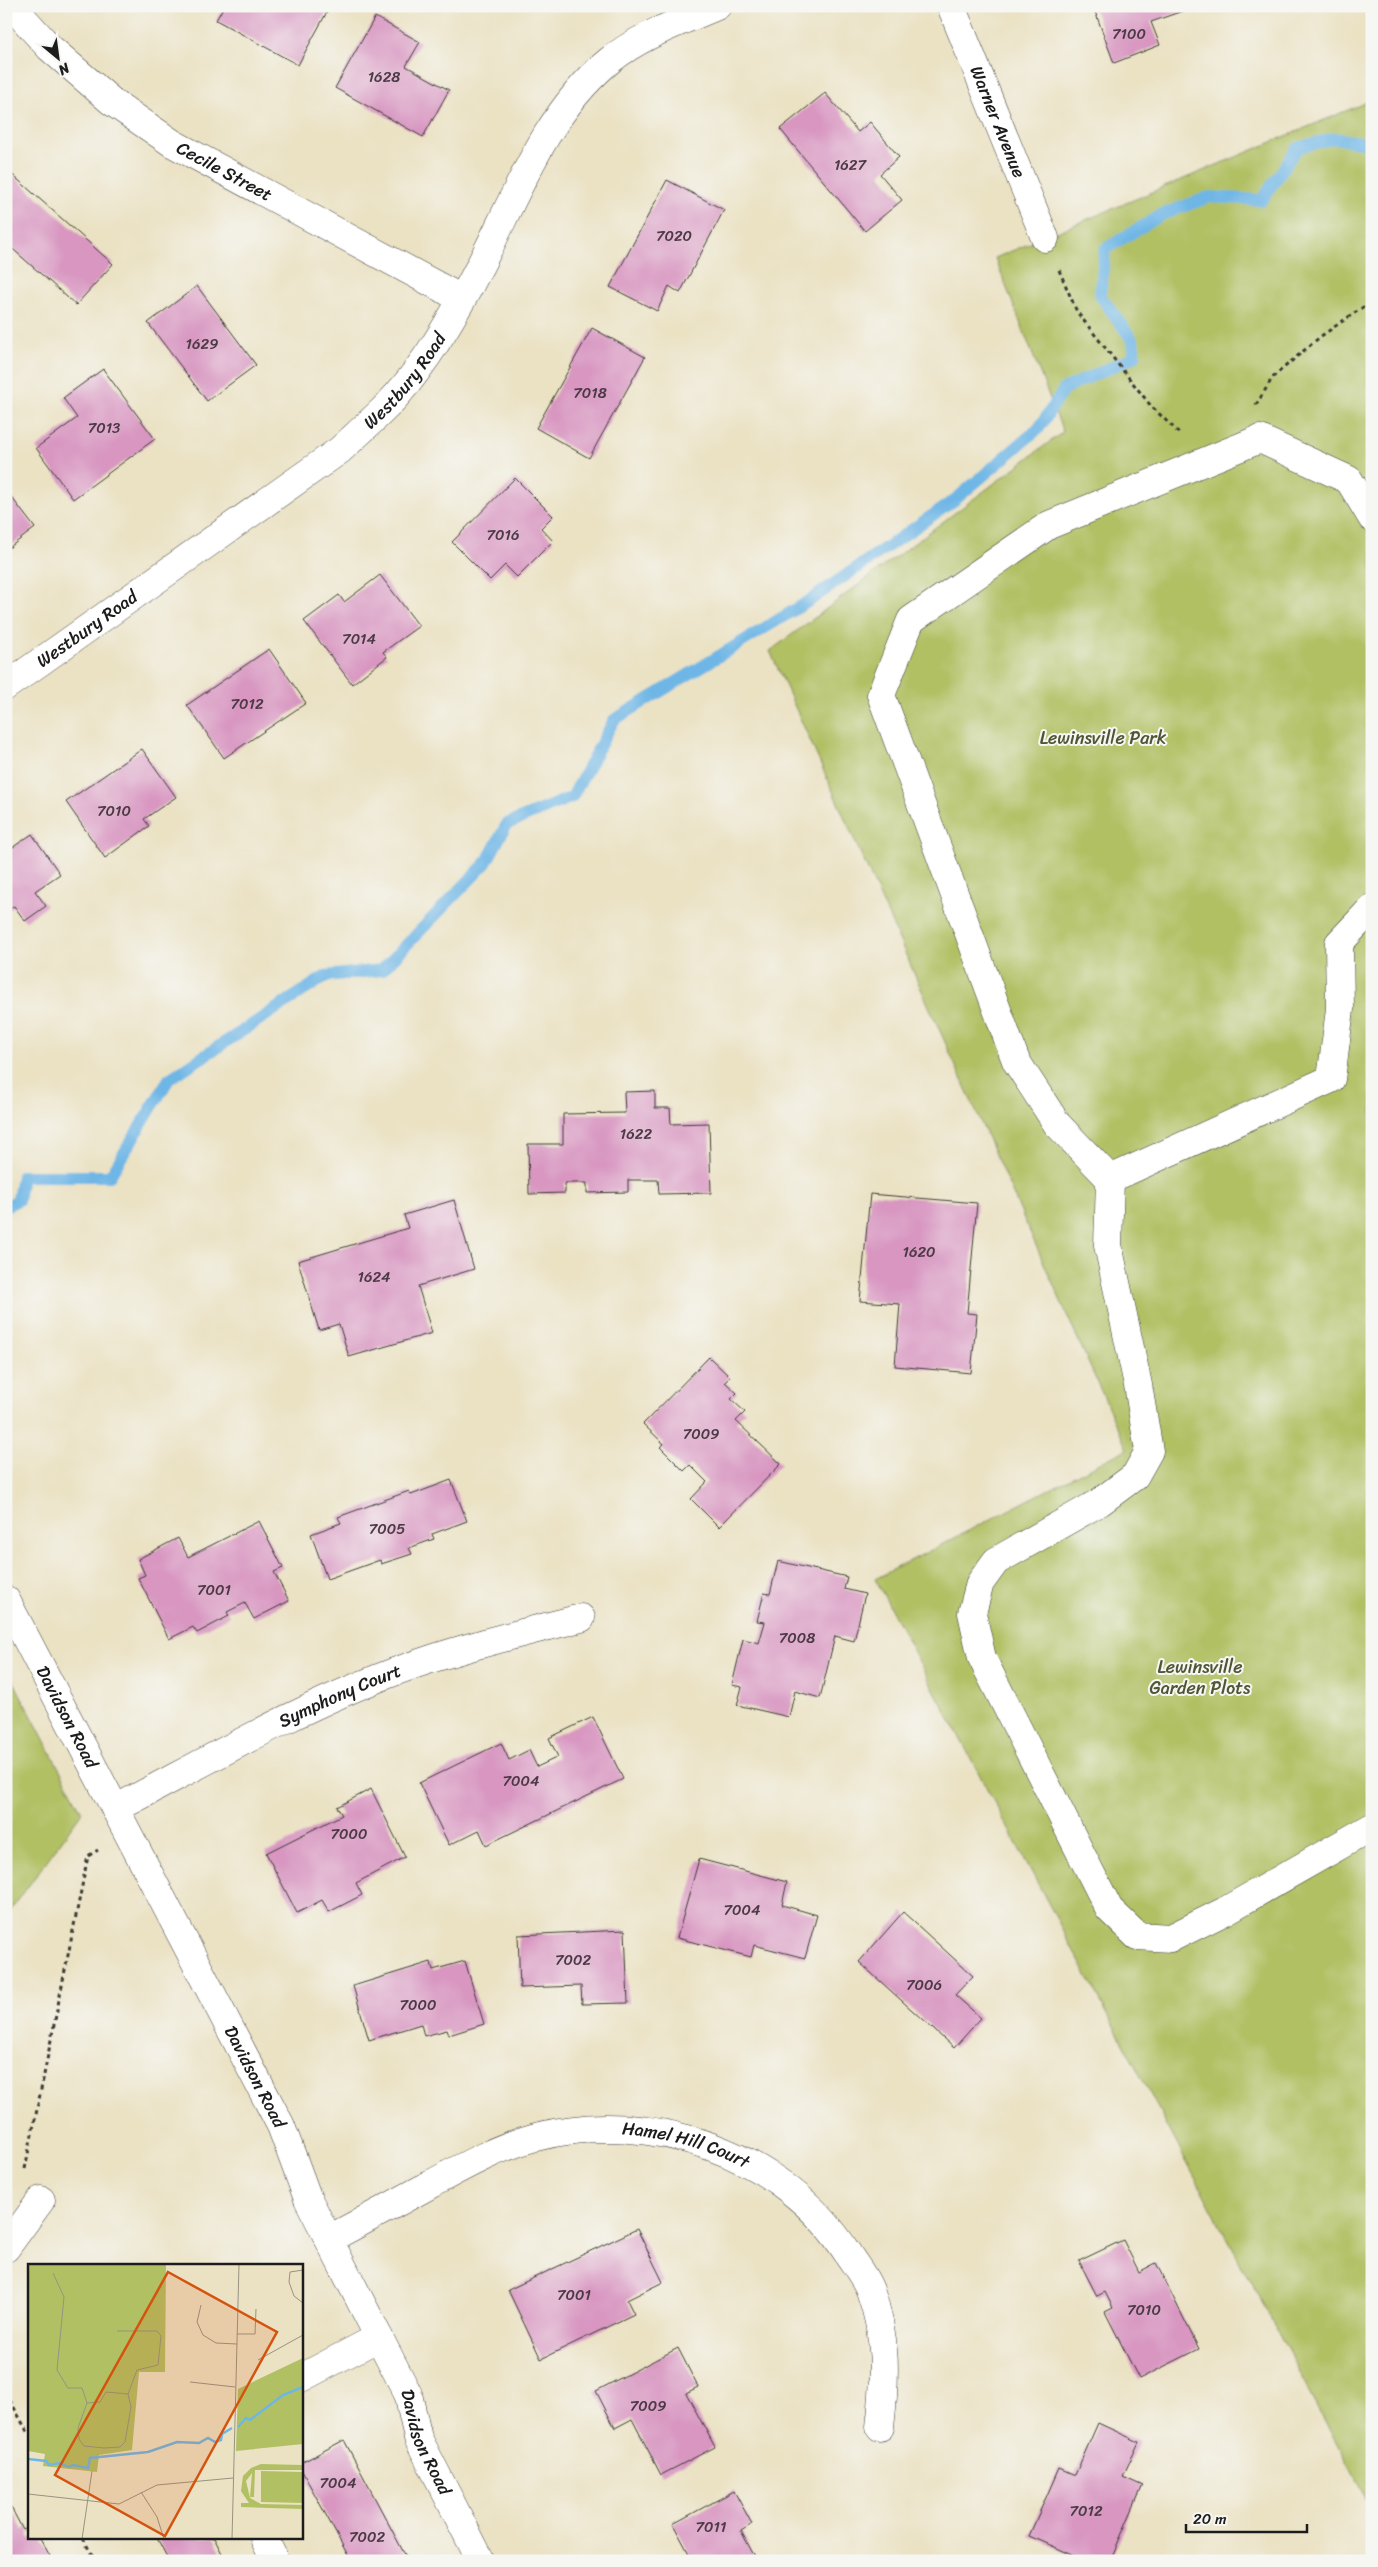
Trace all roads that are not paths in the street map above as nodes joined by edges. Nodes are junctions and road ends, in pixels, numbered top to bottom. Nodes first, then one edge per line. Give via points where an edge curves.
1 (12, 6) edge
2 (717, 6) edge
3 (951, 6) edge
4 (1045, 238) road end
5 (462, 300) junction
6 (1372, 518) edge
7 (6, 686) edge
8 (1372, 908) edge
9 (1110, 1179) junction
10 (6, 1600) edge
11 (580, 1618) dead end
12 (115, 1809) junction
13 (1372, 1827) edge
14 (41, 2200) road end
15 (329, 2239) junction
16 (6, 2248) edge
17 (379, 2337) junction
18 (302, 2377) edge
19 (880, 2427) dead end
20 (265, 2540) edge
21 (275, 2561) edge
22 (481, 2561) edge

1 - 5 street, Cecile Street via 50,48 110,101 172,143
2 - 5 street, Westbury Road via 646,37 610,61 573,96 544,140
3 - 4 street, Warner Avenue
5 - 7 street, Westbury Road via 431,352 388,404 340,450
6 - 9 street via 1349,480 1260,439 1050,525 911,620 881,695 1016,1062 1057,1124
8 - 9 street via 1339,943 1340,1009 1331,1079
9 - 13 street via 1108,1245 1138,1385 1148,1451 1135,1476 1100,1502 996,1561 980,1583 972,1613 982,1658 1109,1908 1137,1936 1171,1938
10 - 12 street, Davidson Road
11 - 12 street, Symphony Court via 490,1640 395,1672 324,1702
12 - 15 street, Davidson Road via 281,2126 308,2199
14 - 16 street
15 - 17 street, Davidson Road
15 - 19 street, Hamel Hill Court via 482,2156 536,2137 584,2128 643,2129 697,2141 745,2161 794,2193 835,2233 869,2288 882,2332 886,2379
17 - 18 street
17 - 22 street, Davidson Road via 408,2394 418,2438
20 - 21 street

